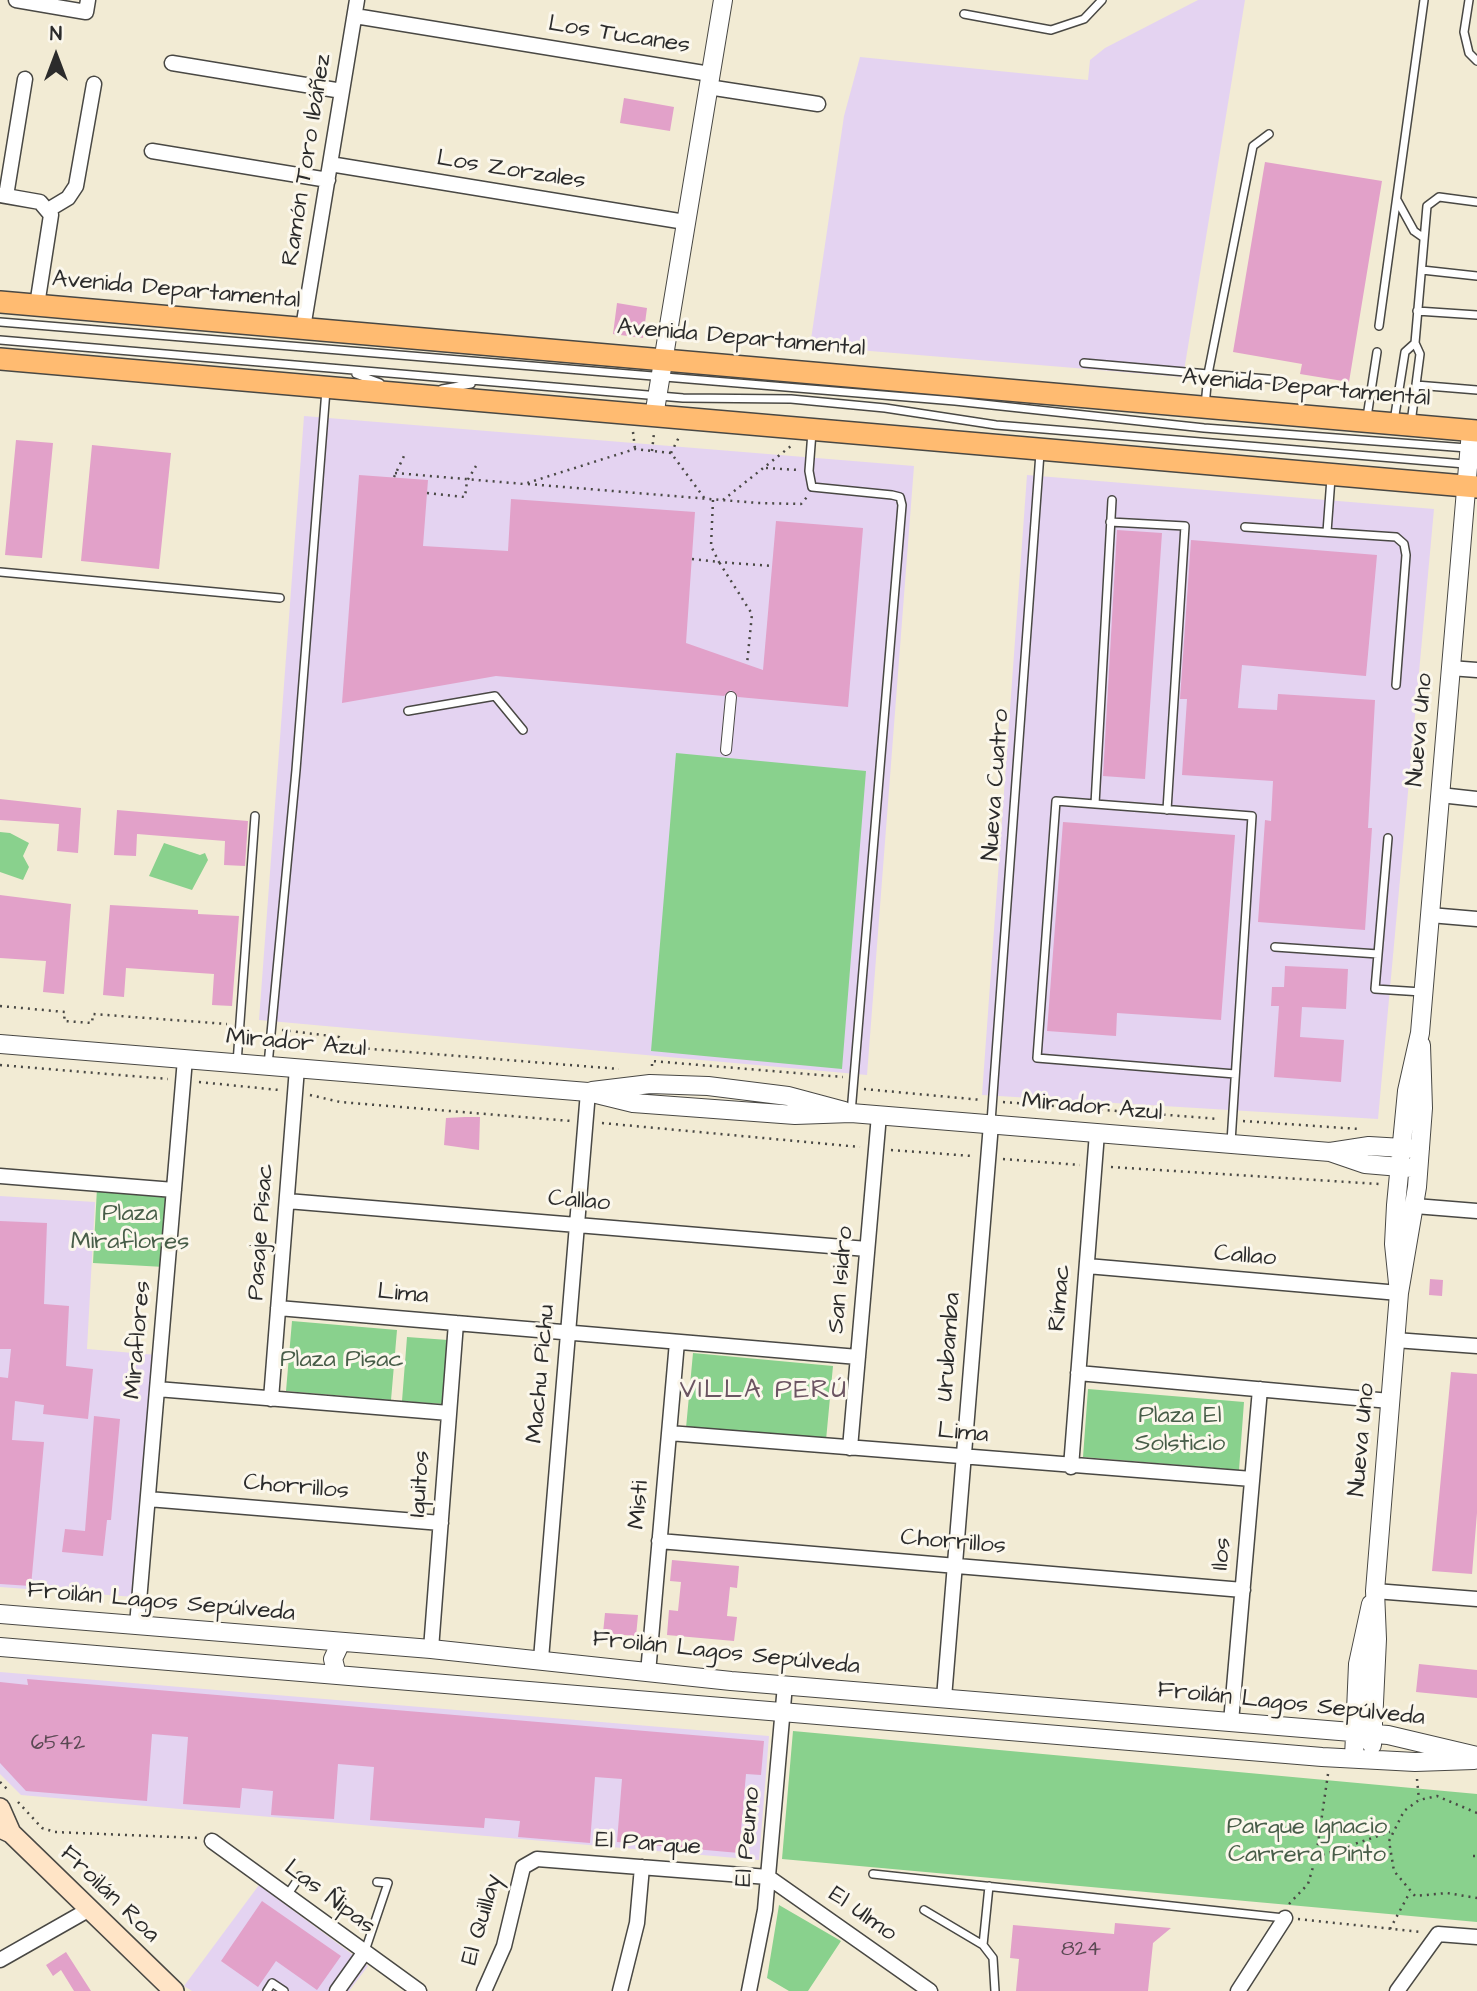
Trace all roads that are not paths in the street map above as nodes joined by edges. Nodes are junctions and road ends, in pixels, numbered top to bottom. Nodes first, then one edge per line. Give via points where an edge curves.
1 (16, 0) edge
2 (356, 0) edge
3 (723, 0) edge
4 (1102, 0) edge
5 (1424, 0) edge
6 (1469, 0) edge
7 (87, 6) edge
8 (964, 14) dead end
9 (355, 16) junction
10 (1477, 61) edge
11 (172, 62) dead end
12 (25, 79) dead end
13 (709, 80) junction
14 (93, 84) dead end
15 (342, 91) junction
16 (818, 104) dead end
17 (1269, 134) dead end
18 (152, 151) dead end
19 (330, 164) junction
20 (328, 180) junction
21 (3, 196) edge
22 (1396, 199) junction
23 (1477, 202) edge
24 (48, 210) junction
25 (685, 222) junction
26 (1424, 238) junction
27 (1422, 270) junction
28 (1477, 276) edge
29 (0, 302) edge
30 (37, 305) junction
31 (1417, 311) junction
32 (1477, 315) edge
33 (0, 322) edge
34 (1379, 326) dead end
35 (303, 328) junction
36 (0, 340) edge
37 (1415, 343) junction
38 (1377, 352) dead end
39 (0, 359) edge
40 (1084, 363) dead end
41 (661, 368) junction
42 (348, 371) junction
43 (1208, 374) junction
44 (1279, 380) dead end
45 (482, 382) junction
46 (1416, 385) junction
47 (326, 388) junction
48 (1477, 390) edge
49 (411, 396) junction
50 (1205, 407) junction
51 (655, 415) junction
52 (1366, 422) junction
53 (1402, 425) junction
54 (812, 430) junction
55 (1473, 448) edge
56 (1040, 449) junction
57 (1332, 474) junction
58 (1471, 486) edge
59 (1112, 500) dead end
60 (1110, 522) junction
61 (1245, 527) dead end
62 (1326, 532) junction
63 (0, 572) edge
64 (280, 598) dead end
65 (1450, 668) junction
66 (1477, 670) edge
67 (1396, 685) dead end
68 (731, 697) dead end
69 (408, 710) dead end
70 (523, 730) dead end
71 (726, 750) dead end
72 (1440, 795) junction
73 (1477, 799) edge
74 (1095, 804) junction
75 (1167, 810) junction
76 (255, 816) dead end
77 (1388, 838) dead end
78 (1430, 915) junction
79 (1477, 919) edge
80 (1275, 947) dead end
81 (1378, 954) junction
82 (1423, 992) junction
83 (0, 1044) edge
84 (185, 1059) junction
85 (237, 1063) junction
86 (268, 1066) junction
87 (297, 1068) junction
88 (1235, 1074) junction
89 (588, 1092) junction
90 (851, 1113) junction
91 (879, 1115) junction
92 (991, 1124) junction
93 (1097, 1133) junction
94 (1231, 1144) junction
95 (1410, 1148) junction
96 (1330, 1152) junction
97 (1399, 1167) junction
98 (1418, 1169) junction
99 (0, 1177) edge
100 (174, 1190) junction
101 (287, 1201) junction
102 (1415, 1206) junction
103 (1477, 1211) edge
104 (577, 1225) junction
105 (867, 1249) junction
106 (1087, 1266) junction
107 (1399, 1293) junction
108 (278, 1308) junction
109 (456, 1323) junction
110 (568, 1332) junction
111 (1395, 1340) junction
112 (677, 1342) junction
113 (1477, 1346) edge
114 (858, 1357) junction
115 (1078, 1373) junction
116 (157, 1389) junction
117 (1260, 1389) junction
118 (271, 1399) junction
119 (1390, 1401) junction
120 (449, 1413) junction
121 (669, 1433) junction
122 (850, 1448) junction
123 (964, 1457) junction
124 (1072, 1467) junction
125 (1252, 1479) junction
126 (148, 1499) junction
127 (441, 1523) junction
128 (660, 1541) junction
129 (954, 1566) junction
130 (1243, 1590) junction
131 (1375, 1591) junction
132 (1477, 1599) edge
133 (0, 1614) edge
134 (137, 1625) junction
135 (341, 1642) junction
136 (0, 1647) edge
137 (431, 1649) junction
138 (535, 1659) junction
139 (648, 1673) junction
140 (337, 1675) junction
141 (785, 1685) junction
142 (519, 1688) junction
143 (944, 1698) junction
144 (783, 1713) junction
145 (1135, 1714) junction
146 (1231, 1722) junction
147 (1364, 1733) junction
148 (1133, 1741) junction
149 (1477, 1745) edge
150 (1446, 1755) junction
151 (1477, 1758) edge
152 (1363, 1759) junction
153 (1477, 1769) edge
154 (9, 1801) edge
155 (4, 1834) edge
156 (212, 1841) road end
157 (526, 1863) joint
158 (642, 1867) junction
159 (873, 1874) dead end
160 (300, 1876) dead end
161 (768, 1877) junction
162 (377, 1882) dead end
163 (989, 1886) junction
164 (288, 1894) junction
165 (88, 1910) junction
166 (924, 1910) dead end
167 (1284, 1918) joint
168 (1477, 1937) edge
169 (983, 1945) junction
170 (364, 1953) junction
171 (0, 1960) edge
172 (172, 1990) edge
173 (267, 1991) edge
174 (284, 1991) edge
175 (337, 1991) edge
176 (419, 1991) edge
177 (484, 1991) edge
178 (620, 1991) edge
179 (750, 1991) edge
180 (930, 1991) edge
181 (995, 1991) edge
182 (1238, 1991) edge
183 (1397, 1991) edge

1 - 7 street
2 - 9 street, Ramón Toro Ibáñez
3 - 13 street
4 - 8 lane via 1084,19 1051,30
5 - 22 lane
6 - 10 lane via 1464,32 1469,53
9 - 13 street, Los Tucanes
9 - 15 street, Ramón Toro Ibáñez
11 - 15 street
12 - 21 street
13 - 16 street, Los Tucanes
13 - 25 street
14 - 24 street via 76,186 68,198
15 - 19 street, Ramón Toro Ibáñez
17 - 43 lane via 1253,146
18 - 20 street
19 - 20 street, Ramón Toro Ibáñez
19 - 25 street, Los Zorzales
20 - 35 street, Ramón Toro Ibáñez
21 - 24 street via 40,202
22 - 26 lane via 1414,231
22 - 34 lane
23 - 26 lane via 1432,200 1427,206
24 - 30 street via 51,227
25 - 41 street
26 - 27 lane
27 - 28 lane
27 - 31 lane
29 - 30 main road, Avenida Departamental
30 - 35 main road, Avenida Departamental
31 - 32 lane
31 - 37 lane
33 - 41 lane
35 - 41 main road, Avenida Departamental
36 - 42 lane
37 - 46 lane via 1420,354
37 - 53 lane via 1405,352
38 - 52 lane
39 - 47 main road
40 - 43 lane
41 - 50 main road, Avenida Departamental
41 - 51 street
41 - 55 lane via 1204,428
42 - 45 lane
42 - 49 lane
43 - 44 lane
43 - 50 lane
45 - 49 lane
45 - 51 lane
46 - 48 lane
46 - 53 lane
47 - 49 main road
47 - 86 lane
49 - 51 main road
50 - 52 main road, Avenida Departamental
51 - 54 main road
51 - 55 lane via 711,400 791,400 895,409 974,423
52 - 53 main road, Avenida Departamental
53 - 55 main road, Avenida Departamental
54 - 56 main road
54 - 90 lane via 808,471 812,487 892,495 900,497 902,505
55 - 58 street, Nueva Uno
56 - 57 main road
56 - 92 lane, Nueva Cuatro
57 - 58 main road
57 - 62 lane
58 - 65 street, Nueva Uno
59 - 60 lane
60 - 74 lane
60 - 75 lane via 1185,526
61 - 62 lane
62 - 67 lane via 1396,537 1404,544
63 - 64 lane
65 - 66 street
65 - 72 street, Nueva Uno
68 - 71 street
69 - 70 lane via 495,696
72 - 73 street
72 - 78 street, Nueva Uno
74 - 75 lane
74 - 88 lane via 1056,801 1037,1058
75 - 88 lane via 1252,816
76 - 85 lane
77 - 81 lane
78 - 79 street
78 - 82 street, Nueva Uno
80 - 81 lane
81 - 82 lane via 1374,989
82 - 95 street, Nueva Uno via 1424,1087
83 - 84 street, Mirador Azul
84 - 85 street, Mirador Azul
84 - 100 street, Miraflores
85 - 86 street, Mirador Azul
86 - 87 street, Mirador Azul
87 - 89 street, Mirador Azul
87 - 101 street, Pasaje Pisac
88 - 94 lane
89 - 90 street, Mirador Azul via 633,1103 795,1115
89 - 104 street, Machu Pichu
90 - 91 street, Mirador Azul
91 - 92 street, Mirador Azul
91 - 105 street, San Isidro
92 - 93 street, Mirador Azul
92 - 123 street, Urubamba
93 - 94 street, Mirador Azul
93 - 106 street, Rímac
94 - 96 street, Mirador Azul
95 - 96 street, Mirador Azul via 1369,1146
95 - 97 street, Nueva Uno
95 - 98 street, Nueva Uno
96 - 97 street, Mirador Azul via 1365,1164
97 - 98 street, Mirador Azul
97 - 107 street, Nueva Uno via 1394,1234
98 - 102 street, Nueva Uno
99 - 100 street
100 - 116 street, Miraflores
101 - 104 street, Callao
101 - 108 street, Pasaje Pisac
102 - 103 street
102 - 107 street, Nueva Uno
104 - 105 street, Callao
104 - 110 street, Machu Pichu
105 - 114 street, San Isidro
106 - 107 street, Callao
106 - 115 street, Rímac
107 - 111 street, Nueva Uno
108 - 109 street, Lima
108 - 118 street, Pasaje Pisac
109 - 110 street, Lima
109 - 120 street, Iquitos
110 - 112 street, Lima
110 - 138 street, Machu Pichu
111 - 113 street
111 - 119 street, Nueva Uno
112 - 114 street, Lima
112 - 121 street, Misti
114 - 122 street, San Isidro
115 - 117 street
115 - 124 street, Rímac
116 - 118 street
116 - 126 street, Miraflores
117 - 119 street
117 - 125 street, Ilos
118 - 120 street
119 - 131 street, Nueva Uno
120 - 127 street, Iquitos
121 - 122 street, Lima
121 - 128 street, Misti
122 - 123 street, Lima
123 - 124 street, Lima
123 - 129 street, Urubamba
124 - 125 street, Lima
125 - 130 street, Ilos
126 - 127 street, Chorrillos
126 - 134 street, Miraflores
127 - 137 street, Iquitos
128 - 129 street, Chorrillos
128 - 139 street, Misti
129 - 130 street, Chorrillos
129 - 143 street, Urubamba
130 - 146 street, Ilos
131 - 132 street
131 - 147 street, Nueva Uno via 1377,1639
133 - 134 street, Froilán Lagos Sepúlveda
134 - 135 street, Froilán Lagos Sepúlveda
135 - 137 street, Froilán Lagos Sepúlveda
135 - 140 street via 333,1659
136 - 140 street, Froilán Lagos Sepúlveda
137 - 138 street, Froilán Lagos Sepúlveda
138 - 139 street, Froilán Lagos Sepúlveda
138 - 142 street
139 - 141 street, Froilán Lagos Sepúlveda
140 - 142 street, Froilán Lagos Sepúlveda
141 - 143 street, Froilán Lagos Sepúlveda
141 - 144 street, El Peumo
142 - 144 street, Froilán Lagos Sepúlveda
143 - 145 street, Froilán Lagos Sepúlveda
144 - 148 street, Froilán Lagos Sepúlveda
144 - 161 street, El Peumo
145 - 146 street, Froilán Lagos Sepúlveda
145 - 148 street
146 - 147 street, Froilán Lagos Sepúlveda
147 - 150 street, Froilán Lagos Sepúlveda via 1403,1737
147 - 152 street, Nueva Uno
148 - 152 street, Froilán Lagos Sepúlveda
149 - 150 street, Froilán Lagos Sepúlveda
150 - 151 street, Froilán Lagos Sepúlveda
150 - 152 street, Froilán Lagos Sepúlveda via 1415,1762
150 - 153 street, Froilán Lagos Sepúlveda
154 - 155 main road, Froilán Roa
155 - 165 main road, Froilán Roa
156 - 164 street, Las Ñipas
157 - 158 street, El Parque via 537,1859
157 - 177 street, El Quillay via 504,1946
158 - 161 street, El Parque
158 - 178 street via 637,1923
159 - 163 lane
160 - 164 lane
161 - 179 street, El Peumo
161 - 180 street, El Ulmo
162 - 170 lane via 388,1883
163 - 167 lane
163 - 169 lane
164 - 170 street, Las Ñipas
165 - 171 street
165 - 172 main road, Froilán Roa
166 - 169 lane
167 - 182 street
168 - 183 street via 1438,1934
169 - 181 lane via 993,1958
170 - 175 street
170 - 176 street, Las Ñipas
173 - 174 lane via 272,1983

